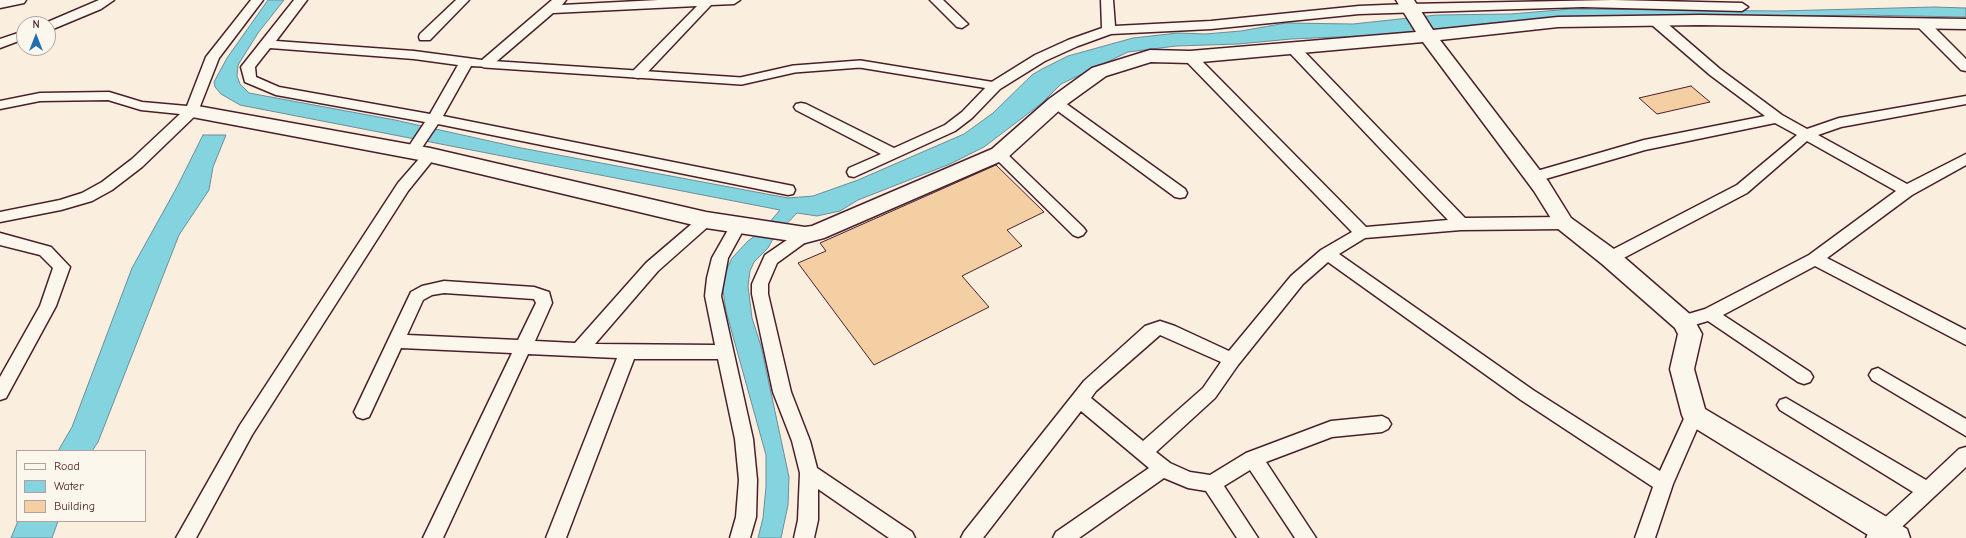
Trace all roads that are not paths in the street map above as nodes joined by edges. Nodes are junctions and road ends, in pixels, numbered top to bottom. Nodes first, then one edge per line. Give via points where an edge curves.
1 (20, 0) edge
2 (108, 0) edge
3 (257, 0) edge
4 (301, 0) edge
5 (463, 0) edge
6 (734, 0) edge
7 (936, 0) edge
8 (1107, 0) edge
9 (1734, 0) edge
10 (708, 1) junction
11 (0, 4) edge
12 (555, 4) edge
13 (1409, 6) edge
14 (1657, 22) junction
15 (56, 23) edge
16 (962, 24) dead end
17 (1923, 24) junction
18 (1966, 24) edge
19 (1109, 30) junction
20 (1427, 34) junction
21 (425, 37) dead end
22 (16, 38) edge
23 (0, 44) edge
24 (267, 44) junction
25 (1292, 47) junction
26 (1190, 57) junction
27 (466, 63) junction
28 (485, 64) junction
29 (1966, 67) edge
30 (638, 74) junction
31 (995, 86) junction
32 (1966, 100) edge
33 (1056, 103) junction
34 (0, 105) edge
35 (801, 107) dead end
36 (192, 111) junction
37 (1777, 118) junction
38 (433, 121) junction
39 (1807, 134) junction
40 (419, 151) junction
41 (894, 154) junction
42 (999, 154) junction
43 (1966, 159) edge
44 (854, 172) dead end
45 (1535, 178) junction
46 (788, 190) dead end
47 (1907, 191) junction
48 (1180, 194) dead end
49 (0, 217) edge
50 (706, 220) junction
51 (1564, 223) junction
52 (1461, 224) junction
53 (748, 226) junction
54 (1078, 231) dead end
55 (1362, 233) junction
56 (797, 234) junction
57 (0, 240) edge
58 (1327, 254) junction
59 (1610, 258) junction
60 (1815, 259) junction
61 (1710, 314) junction
62 (1684, 322) junction
63 (1966, 338) edge
64 (396, 341) junction
65 (524, 347) junction
66 (580, 349) junction
67 (628, 352) junction
68 (726, 352) junction
69 (1232, 360) junction
70 (1878, 375) dead end
71 (1804, 377) dead end
72 (1, 390) edge
73 (1081, 400) junction
74 (1786, 405) dead end
75 (363, 412) dead end
76 (1694, 415) junction
77 (1382, 424) dead end
78 (1966, 428) edge
79 (1143, 453) junction
80 (1966, 455) edge
81 (1252, 460) junction
82 (1163, 469) junction
83 (809, 473) junction
84 (1212, 483) junction
85 (1664, 484) junction
86 (1927, 490) junction
87 (1886, 535) edge
88 (1064, 537) edge
89 (186, 538) edge
90 (433, 538) edge
91 (556, 538) edge
92 (740, 538) edge
93 (804, 538) edge
94 (905, 538) edge
95 (972, 538) edge
96 (1248, 538) edge
97 (1306, 538) edge
98 (1645, 538) edge

1 - 11 street
2 - 15 street
3 - 36 street via 213,57
4 - 24 street
5 - 21 street
6 - 10 street
7 - 16 street
8 - 19 street
9 - 13 street via 1742,7 1583,4
10 - 12 street
10 - 30 street
12 - 28 street
13 - 19 street via 1211,25
13 - 20 street
14 - 17 street via 1849,21
14 - 20 street via 1558,22
14 - 37 street via 1715,72
17 - 18 street
17 - 29 street
19 - 31 street via 1040,58
20 - 25 street
20 - 45 street
22 - 23 street
24 - 27 street via 414,55
24 - 38 street via 248,67 250,79 276,91
25 - 26 street
25 - 52 street
26 - 33 street via 1150,56 1099,72
26 - 55 street
27 - 28 street
27 - 38 street
28 - 30 lane
30 - 31 lane via 741,81 794,69 860,64
31 - 41 street via 967,115 950,128
32 - 39 street via 1839,123
33 - 42 street
33 - 48 street
34 - 36 street via 40,97 109,96 141,106
35 - 41 street
36 - 40 street
36 - 49 street via 137,163 100,190 87,197
37 - 39 street
37 - 45 street via 1644,145
38 - 40 street
38 - 46 street
39 - 47 street
39 - 59 street via 1742,189
40 - 50 street
40 - 89 street via 403,187 250,423
41 - 44 street
42 - 54 street
42 - 56 street via 816,233
43 - 47 street
45 - 51 street
47 - 60 street
50 - 53 street
50 - 66 street via 652,267
51 - 52 street
51 - 59 street
52 - 55 street
53 - 56 street
53 - 68 street via 720,258 715,278 713,296
55 - 58 street
56 - 83 street via 771,259 763,275 760,289 782,392 801,441
57 - 72 street via 45,251 62,267 48,306
58 - 69 street via 1296,280
58 - 85 street via 1527,395
59 - 62 street
60 - 61 street
60 - 63 street
61 - 62 street
61 - 71 street
62 - 76 street via 1690,334 1682,369
64 - 65 street
64 - 65 street via 417,296 428,290 444,287 534,293 543,296 544,303
64 - 75 street
65 - 66 street
65 - 90 street
66 - 67 street
67 - 68 street
67 - 91 street
68 - 92 street via 744,439 748,480 746,517
69 - 73 street via 1169,331 1160,328 1151,330 1090,386
69 - 79 street via 1209,393
70 - 78 street
73 - 79 street
73 - 95 street
74 - 86 street
76 - 85 street
76 - 87 street
77 - 81 street via 1331,429
79 - 82 street
80 - 86 street
81 - 84 street
81 - 97 street
82 - 84 street via 1188,480
82 - 88 street
83 - 93 street via 808,520
83 - 94 street
84 - 96 street
85 - 98 street
86 - 87 street

